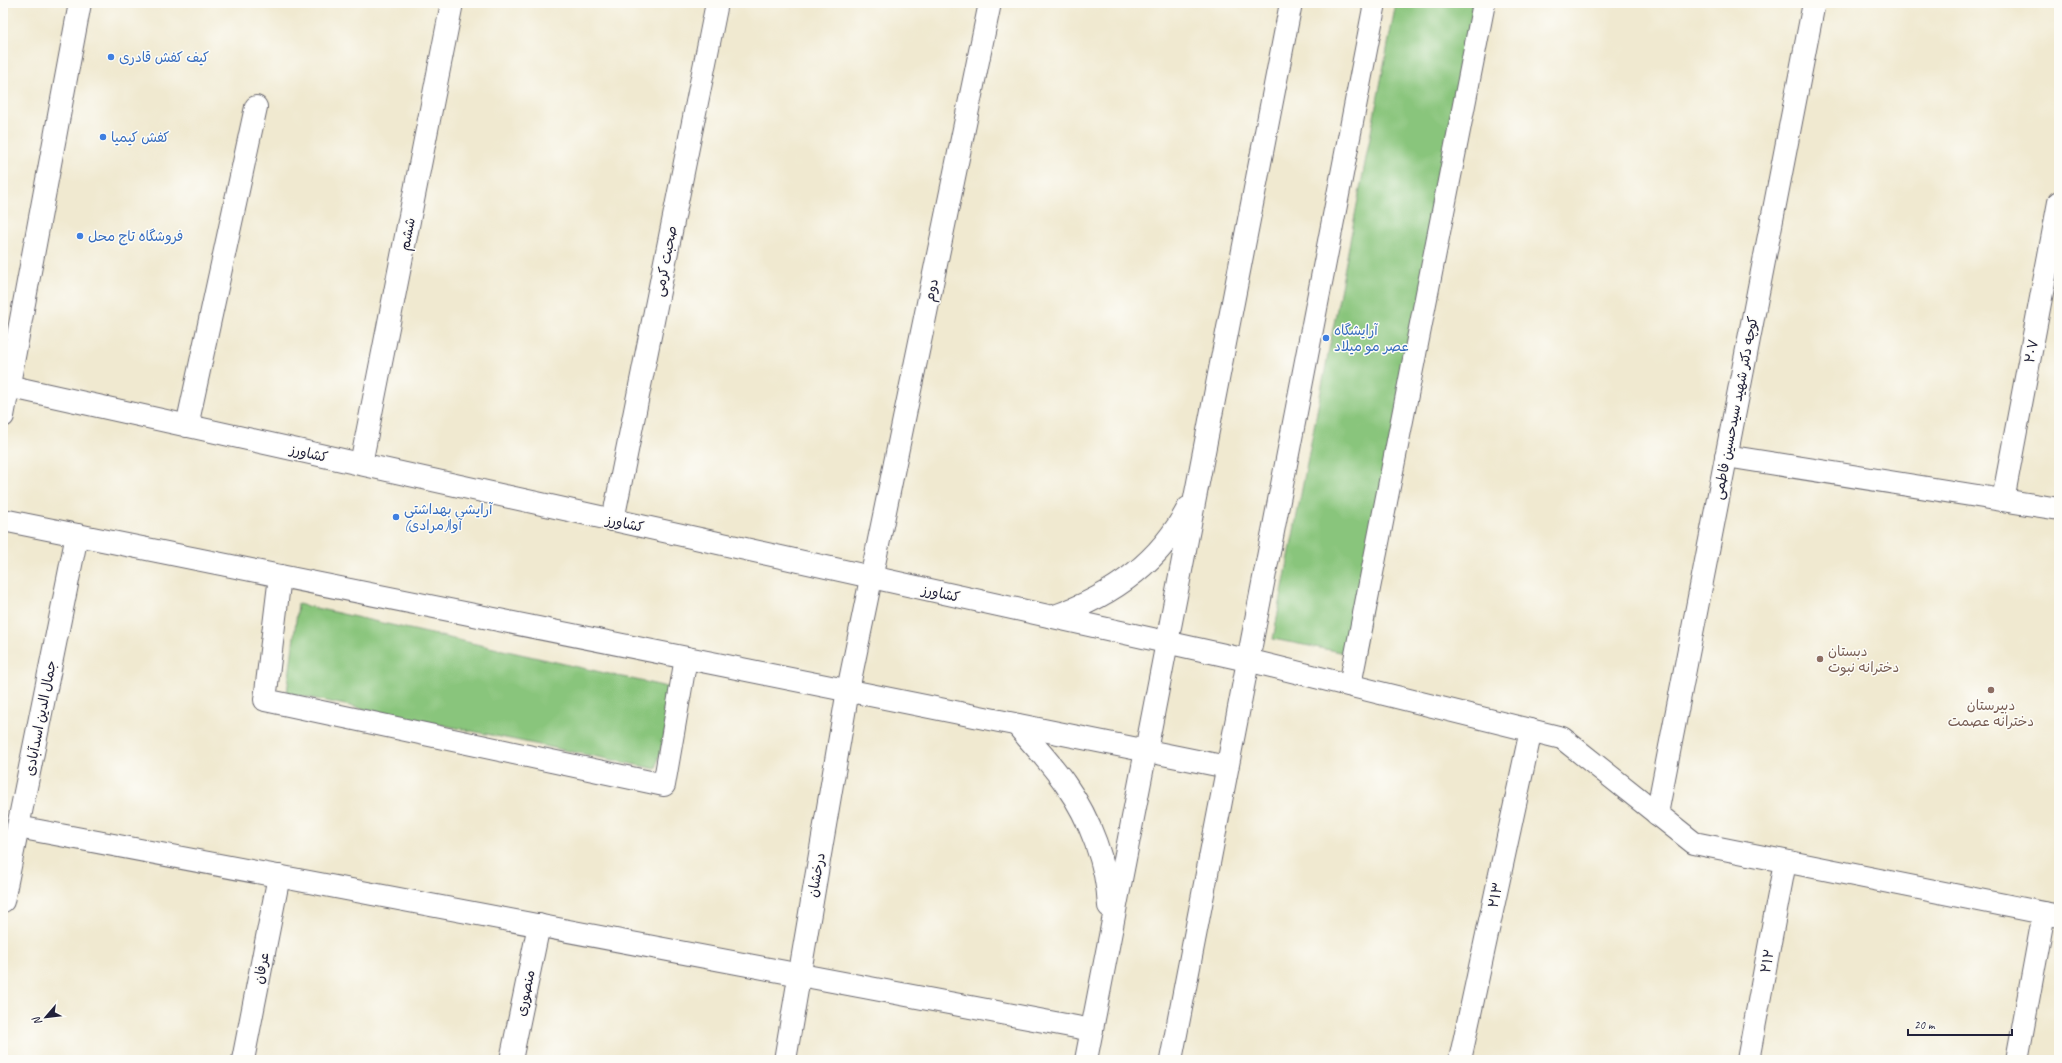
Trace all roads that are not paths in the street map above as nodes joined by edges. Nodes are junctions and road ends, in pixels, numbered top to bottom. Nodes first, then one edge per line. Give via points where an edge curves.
1 (80, 3) edge
2 (452, 3) edge
3 (717, 3) edge
4 (990, 3) edge
5 (1290, 3) edge
6 (1375, 3) edge
7 (1484, 3) edge
8 (1814, 3) edge
9 (256, 108) dead end
10 (2059, 202) edge
11 (6, 385) edge
12 (3, 416) edge
13 (187, 426) junction
14 (1726, 456) junction
15 (361, 464) junction
16 (1195, 493) junction
17 (2003, 500) junction
18 (2059, 509) edge
19 (3, 520) edge
20 (613, 520) junction
21 (77, 535) junction
22 (280, 576) junction
23 (871, 577) junction
24 (1052, 617) junction
25 (1166, 642) junction
26 (686, 658) junction
27 (1247, 660) junction
28 (1350, 686) junction
29 (848, 690) junction
30 (1017, 725) junction
31 (1531, 730) junction
32 (1145, 750) junction
33 (1227, 767) junction
34 (1657, 814) junction
35 (18, 827) junction
36 (1785, 862) junction
37 (279, 876) junction
38 (3, 901) edge
39 (2052, 914) edge
40 (539, 925) junction
41 (1110, 930) junction
42 (799, 974) junction
43 (1092, 1030) junction
44 (243, 1060) edge
45 (511, 1060) edge
46 (784, 1060) edge
47 (1086, 1060) edge
48 (1171, 1060) edge
49 (1460, 1060) edge
50 (1748, 1060) edge
51 (2017, 1060) edge

1 - 11 street
2 - 15 street, ششم
3 - 20 street, صحبت کرمی
4 - 23 street, دوم
5 - 16 street
6 - 27 street
7 - 28 street
8 - 14 street, کوچه دکتر شهید سیدحسین فاطمی
9 - 13 street
10 - 17 street, ۲۰۷
11 - 12 street
11 - 13 street, کشاورز
13 - 15 street, کشاورز
14 - 17 street
14 - 34 street, کوچه دکتر شهید سیدحسین فاطمی
15 - 20 street, کشاورز
16 - 24 street via 1182,519 1147,564 1102,596
16 - 25 street
17 - 18 street
19 - 21 street
20 - 23 street, کشاورز
21 - 22 street
21 - 35 street, جمال الدین اسدآبادی
22 - 26 street
22 - 26 street via 265,700 664,785
23 - 24 street, کشاورز
23 - 29 street, دوم
24 - 25 street, کشاورز
25 - 27 street, کشاورز
25 - 32 street
26 - 29 street
27 - 28 street, کشاورز
27 - 33 street
28 - 31 street, کشاورز
29 - 30 street
29 - 42 street, درخشان
30 - 32 street
30 - 41 street via 1066,784 1082,810 1103,868 1109,899
31 - 34 street, کشاورز via 1562,738
31 - 49 street, ۲۱۳
32 - 33 street
32 - 41 street
33 - 48 street
34 - 36 street, کشاورز via 1694,843
35 - 37 street
35 - 38 street, جمال الدین اسدآبادی
36 - 39 street, کشاورز
36 - 50 street, ۲۱۲
37 - 40 street
37 - 44 street, عرفان
39 - 51 street
40 - 42 street
40 - 45 street, منصوری
41 - 43 street
42 - 43 street
42 - 46 street, درخشان
43 - 47 street

